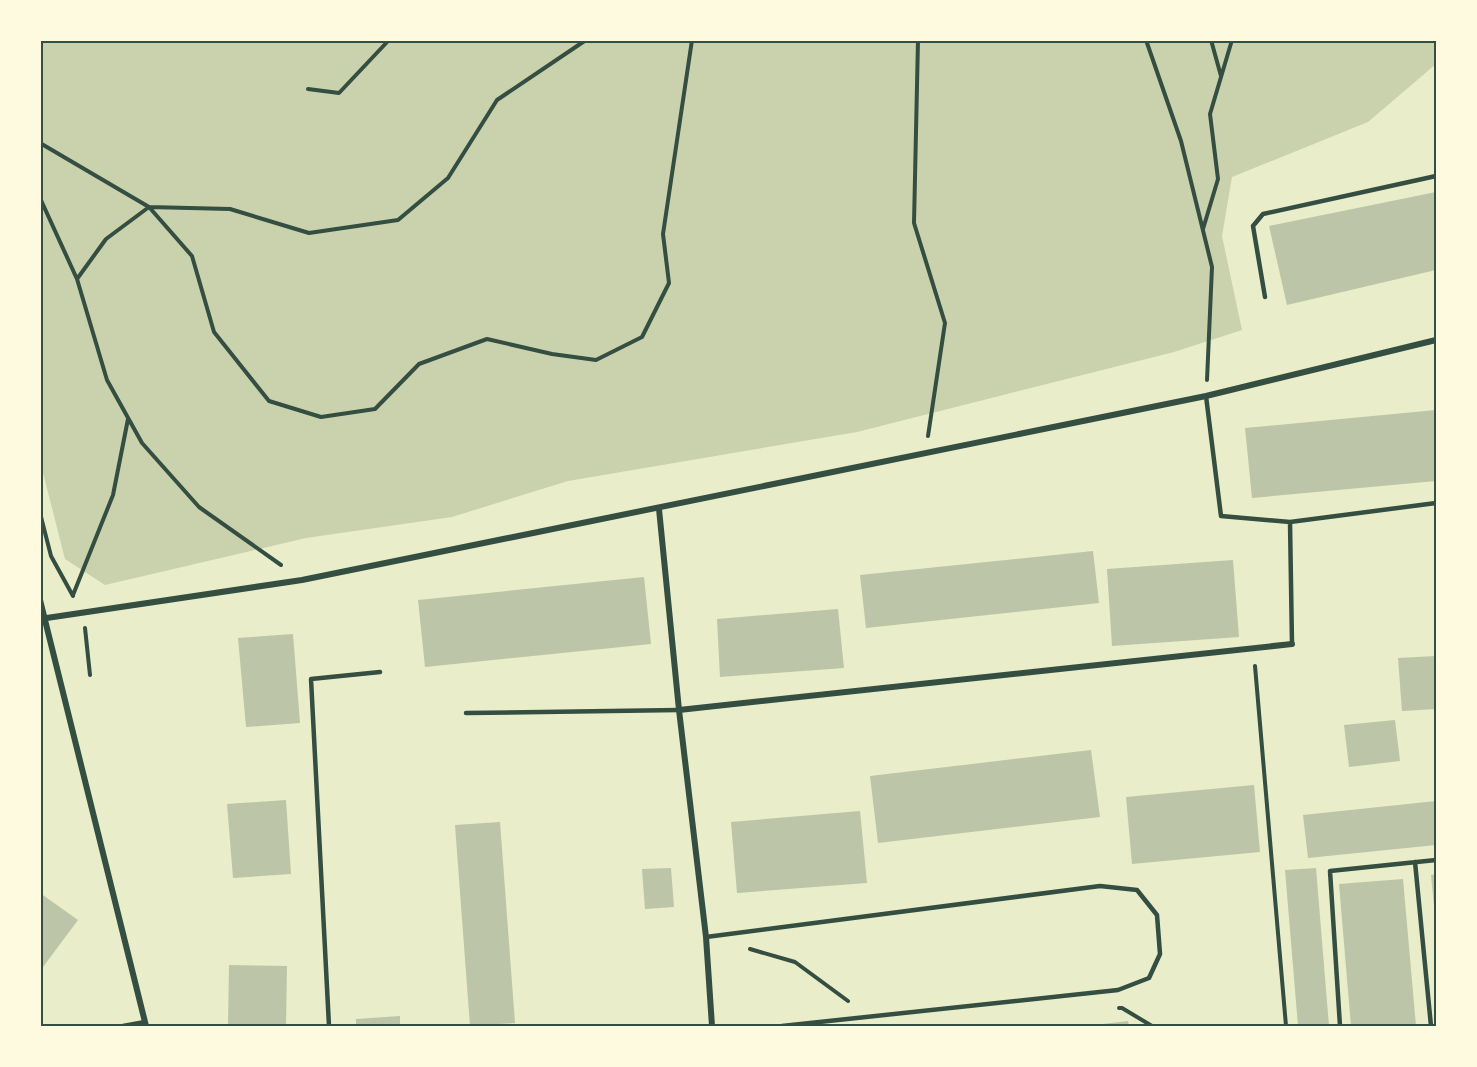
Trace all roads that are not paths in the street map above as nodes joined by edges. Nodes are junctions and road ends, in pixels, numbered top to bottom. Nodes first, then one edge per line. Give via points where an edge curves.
1 (1437, 176) edge
2 (1265, 297) dead end
3 (1437, 340) edge
4 (1206, 396) junction
5 (1437, 502) edge
6 (659, 508) junction
7 (1290, 522) junction
8 (40, 600) edge
9 (43, 619) edge
10 (1292, 644) joint
11 (380, 672) dead end
12 (679, 710) junction
13 (466, 713) dead end
14 (1437, 860) edge
15 (1415, 862) junction
16 (706, 937) junction
17 (146, 1024) edge
18 (123, 1026) edge
19 (329, 1026) edge
20 (712, 1026) edge
21 (782, 1026) edge
22 (1340, 1026) edge
23 (1431, 1026) edge

1 - 2 lane via 1263,214 1253,226
3 - 4 street
4 - 6 street
4 - 7 lane via 1221,516
5 - 7 lane
6 - 9 street via 302,580
6 - 12 street
7 - 10 lane
8 - 9 street
9 - 17 street
10 - 12 street
11 - 19 lane via 310,679
12 - 13 lane
12 - 16 street
14 - 15 lane
15 - 22 lane via 1329,871
15 - 23 lane
16 - 20 street
16 - 21 lane via 1100,886 1137,890 1157,915 1160,954 1149,978 1118,990
17 - 18 lane

